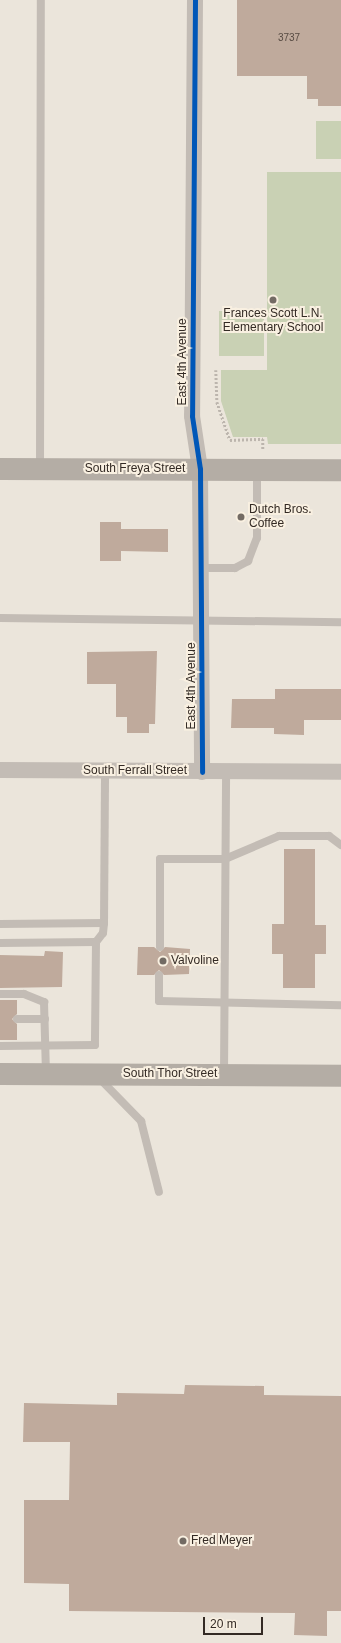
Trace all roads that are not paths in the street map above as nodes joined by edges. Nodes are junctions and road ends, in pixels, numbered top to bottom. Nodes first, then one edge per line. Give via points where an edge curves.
1 (41, 0) edge
2 (195, 0) edge
3 (260, 461) junction
4 (40, 468) junction
5 (0, 469) edge
6 (200, 469) junction
7 (341, 470) edge
8 (201, 568) junction
9 (0, 618) edge
10 (201, 622) junction
11 (341, 622) edge
12 (0, 770) edge
13 (105, 771) junction
14 (202, 772) junction
15 (226, 772) junction
16 (341, 772) edge
17 (341, 845) edge
18 (225, 860) junction
19 (104, 923) junction
20 (0, 924) edge
21 (96, 942) junction
22 (0, 943) edge
23 (160, 947) dead end
24 (159, 975) dead end
25 (0, 994) edge
26 (224, 1003) junction
27 (341, 1005) edge
28 (17, 1019) dead end
29 (45, 1019) junction
30 (0, 1046) edge
31 (45, 1047) junction
32 (46, 1073) junction
33 (0, 1074) edge
34 (95, 1074) junction
35 (224, 1075) junction
36 (341, 1076) edge
37 (159, 1192) dead end

1 - 4 lane
2 - 6 street, East 4th Avenue via 192,416
3 - 6 main road, South Freya Street
3 - 7 main road, South Freya Street
3 - 8 lane via 257,538 248,561 235,568
4 - 5 main road, South Freya Street
4 - 6 main road, South Freya Street
6 - 8 street, East 4th Avenue
8 - 10 street, East 4th Avenue
9 - 10 lane
10 - 11 lane
10 - 14 street, East 4th Avenue
12 - 13 street, South Ferrall Street
13 - 14 street, South Ferrall Street
13 - 19 lane
14 - 15 street, South Ferrall Street
15 - 16 street, South Ferrall Street
15 - 18 lane
17 - 18 lane via 329,836 279,836
18 - 23 lane via 160,860
18 - 26 lane
19 - 20 lane
19 - 21 lane via 103,933
21 - 22 lane
21 - 31 lane via 95,1046
24 - 26 lane via 159,1001
25 - 29 lane via 24,994 44,1002
26 - 27 lane
26 - 35 lane
28 - 29 lane
29 - 31 lane
30 - 31 lane
31 - 32 lane
32 - 33 main road, South Thor Street
32 - 34 main road, South Thor Street
34 - 35 main road, South Thor Street
34 - 37 lane via 141,1121
35 - 36 main road, South Thor Street

